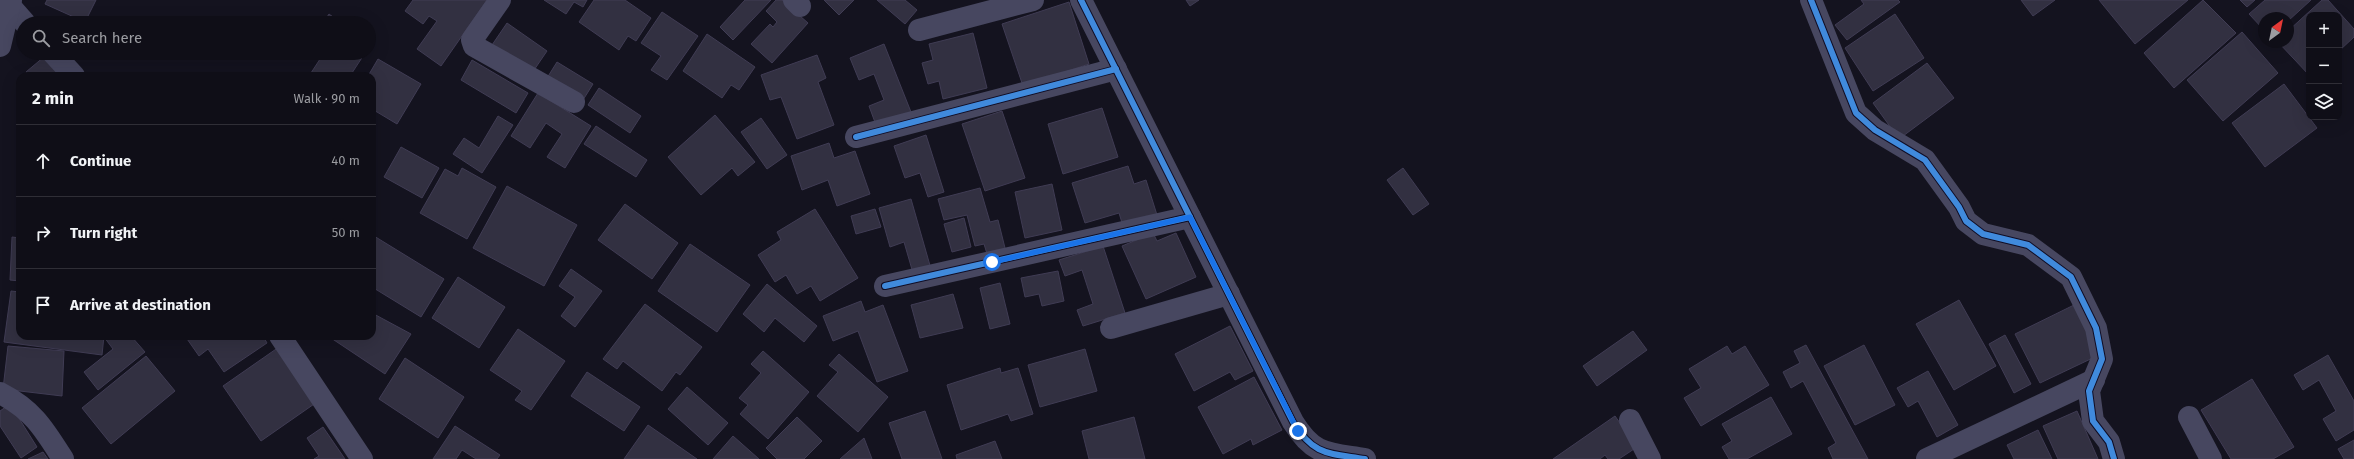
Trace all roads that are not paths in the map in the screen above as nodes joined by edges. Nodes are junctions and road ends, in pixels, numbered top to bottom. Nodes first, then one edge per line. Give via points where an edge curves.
1 (500, 0) edge
2 (1032, 0) edge
3 (1081, 0) edge
4 (1811, 0) edge
5 (11, 3) edge
6 (20, 16) edge
7 (919, 30) dead end
8 (0, 46) edge
9 (59, 60) edge
10 (1116, 69) junction
11 (70, 72) edge
12 (574, 102) dead end
13 (856, 137) dead end
14 (1190, 217) junction
15 (885, 286) dead end
16 (1229, 294) junction
17 (1112, 328) dead end
18 (283, 340) edge
19 (2094, 380) junction
20 (0, 393) edge
21 (2189, 418) dead end
22 (1630, 420) dead end
23 (1318, 455) edge
24 (63, 459) edge
25 (362, 459) edge
26 (1365, 459) edge
27 (1650, 459) edge
28 (1928, 459) edge
29 (2114, 459) edge
30 (2211, 459) edge

1 - 12 street via 472,40 474,46
2 - 7 street
3 - 10 street
4 - 19 street via 1856,113 1875,130 1925,160 1959,207 1966,221 1983,234 2028,245 2071,277 2096,328 2102,359
5 - 6 street
5 - 8 street
9 - 11 street
10 - 13 street
10 - 14 street
14 - 15 street
14 - 16 street
16 - 17 street
16 - 23 street via 1293,422 1304,440
18 - 25 street
19 - 28 street
19 - 29 street via 2089,391 2093,422 2109,442
20 - 24 street via 30,412
21 - 30 street
22 - 27 street
23 - 26 street

